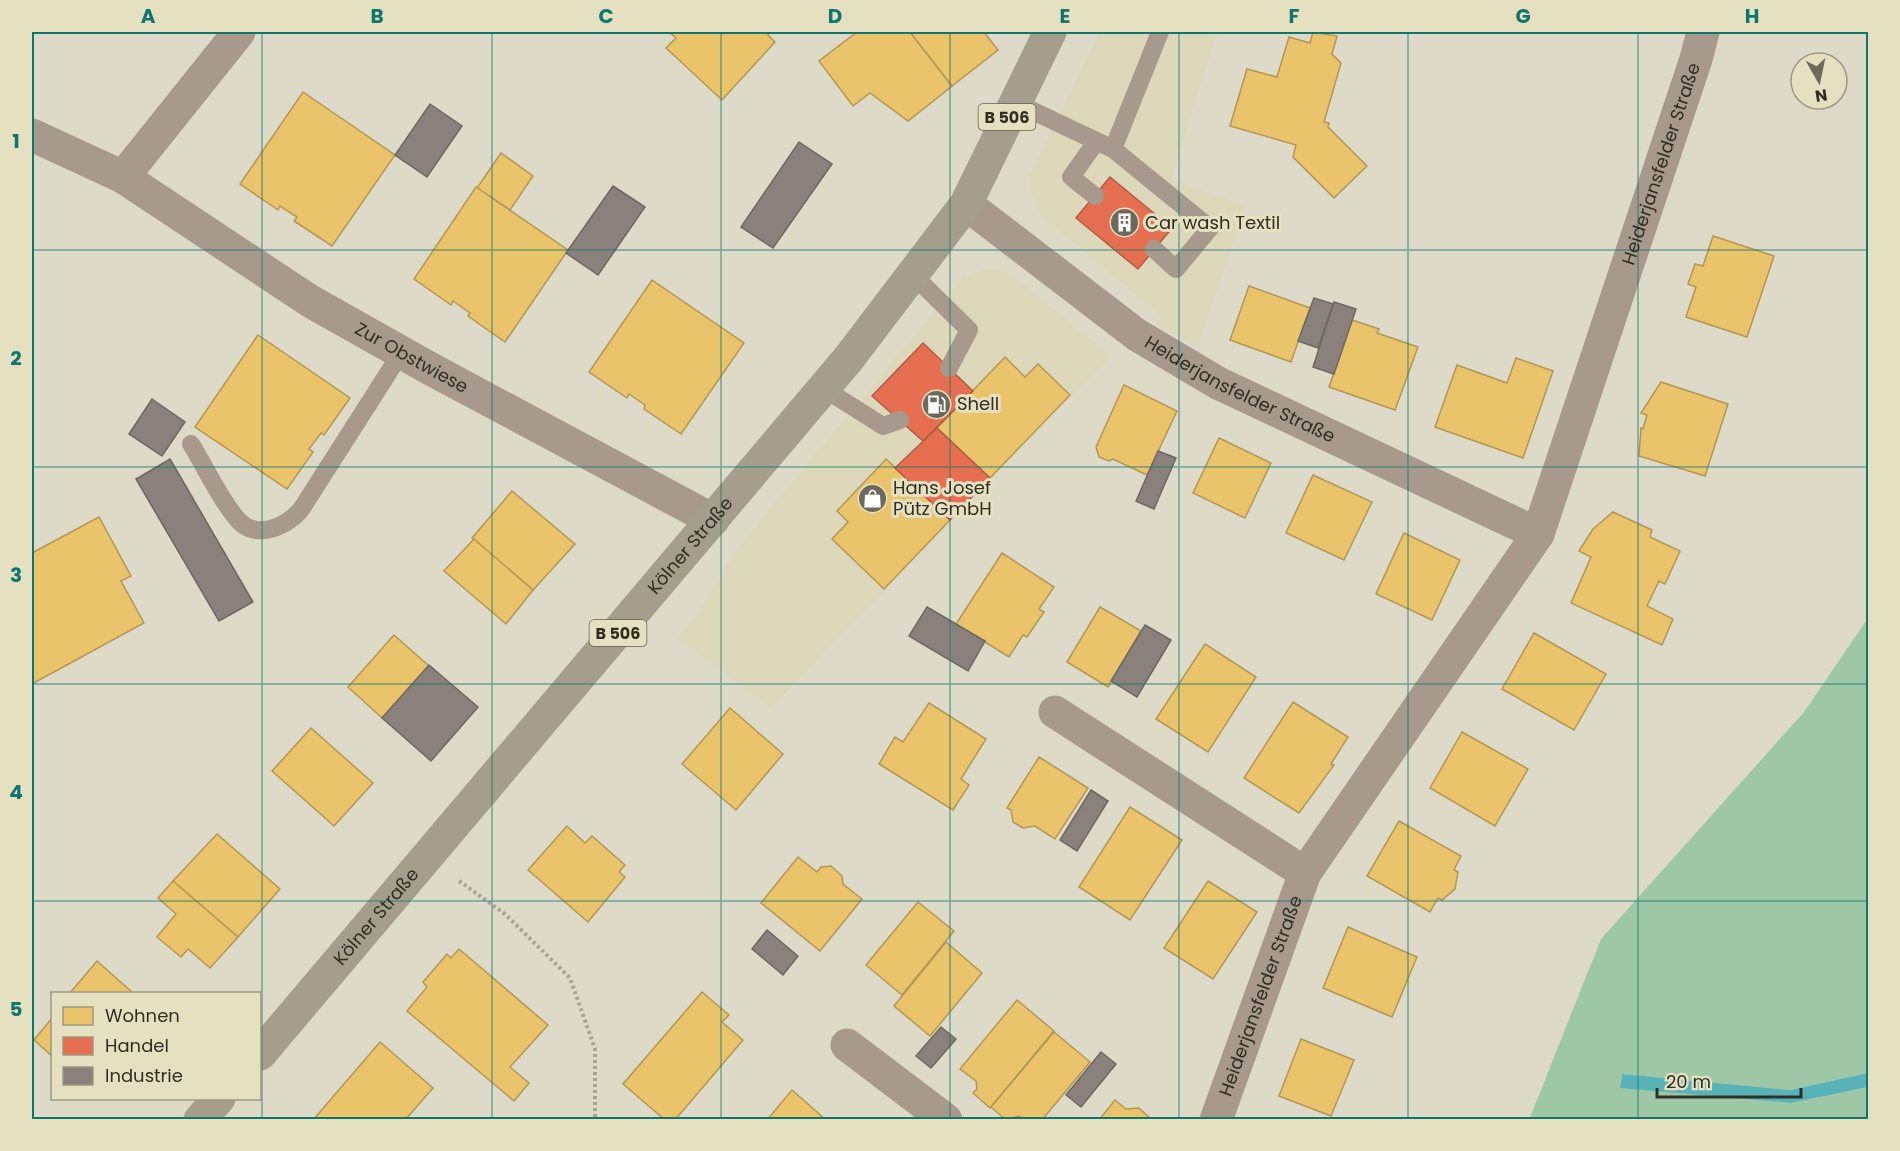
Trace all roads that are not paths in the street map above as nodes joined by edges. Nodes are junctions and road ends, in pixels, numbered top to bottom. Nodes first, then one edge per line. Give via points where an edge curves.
1 (239, 32) edge
2 (1050, 32) edge
3 (1160, 32) edge
4 (1703, 32) edge
5 (1014, 102) junction
6 (32, 131) edge
7 (1096, 142) junction
8 (1113, 149) junction
9 (123, 177) junction
10 (1095, 196) dead end
11 (966, 204) junction
12 (1154, 249) dead end
13 (912, 274) junction
14 (401, 352) junction
15 (949, 368) dead end
16 (823, 388) junction
17 (900, 420) dead end
18 (191, 444) dead end
19 (712, 520) junction
20 (1538, 534) junction
21 (1055, 712) dead end
22 (1305, 873) junction
23 (847, 1045) dead end
24 (261, 1053) edge
25 (217, 1100) edge
26 (200, 1119) edge
27 (946, 1119) edge
28 (1216, 1119) edge

1 - 9 street
2 - 5 main road, Kölner Straße / B 506
3 - 8 lane
4 - 20 street, Heiderjansfelder Straße
5 - 7 lane
5 - 11 main road, Kölner Straße / B 506
6 - 9 street, Zur Obstwiese
7 - 8 lane
7 - 10 lane via 1071,177
8 - 12 lane via 1210,228 1176,268
9 - 14 street, Zur Obstwiese via 310,301
11 - 13 main road, Kölner Straße / B 506
11 - 20 street, Heiderjansfelder Straße via 1137,335 1218,383
13 - 15 lane via 969,330
13 - 16 main road, Kölner Straße / B 506
14 - 18 lane via 302,508 283,526 256,528 238,520
14 - 19 street, Zur Obstwiese
16 - 17 lane via 882,426
16 - 19 main road, Kölner Straße / B 506
19 - 24 main road, Kölner Straße / B 506
20 - 22 street, Heiderjansfelder Straße
21 - 22 street, Heiderjansfelder Straße
22 - 28 street, Heiderjansfelder Straße
23 - 27 street
25 - 26 main road

